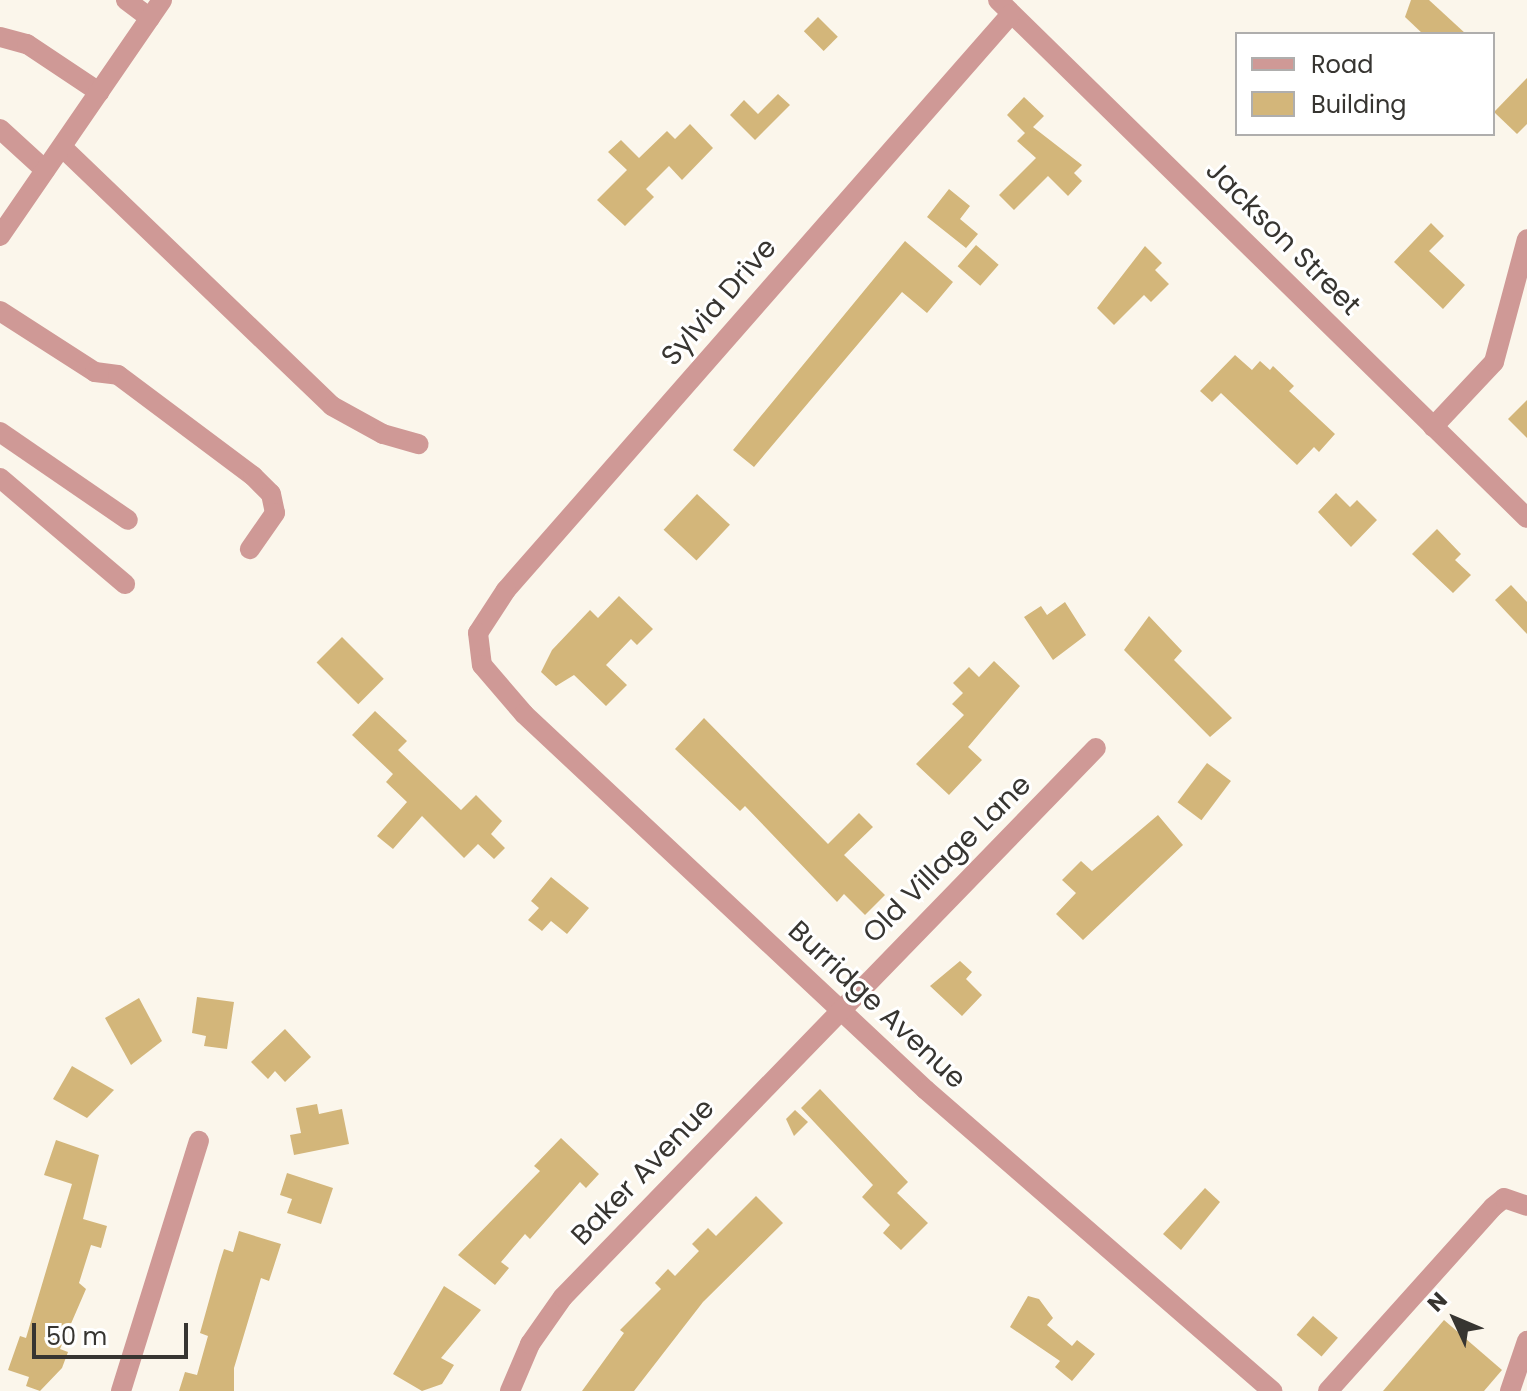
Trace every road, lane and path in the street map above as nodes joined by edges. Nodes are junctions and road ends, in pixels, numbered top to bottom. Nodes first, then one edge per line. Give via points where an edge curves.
1 (126, 0) edge
2 (162, 0) edge
3 (1004, 7) edge
4 (150, 18) junction
5 (0, 37) edge
6 (99, 92) junction
7 (0, 129) edge
8 (62, 147) junction
9 (45, 170) junction
10 (0, 236) edge
11 (1527, 239) edge
12 (0, 311) edge
13 (1433, 427) junction
14 (0, 432) edge
15 (419, 444) dead end
16 (0, 478) edge
17 (1527, 518) edge
18 (128, 520) dead end
19 (250, 549) dead end
20 (125, 584) dead end
21 (478, 633) joint
22 (1096, 748) dead end
23 (839, 1009) junction
24 (199, 1141) dead end
25 (1527, 1206) edge
26 (1527, 1341) edge
27 (121, 1391) edge
28 (510, 1391) edge
29 (1272, 1391) edge
30 (1328, 1391) edge
31 (1510, 1391) edge

1 - 4 street
2 - 4 street
3 - 13 street, Jackson Street
3 - 21 street, Sylvia Drive via 506,590
4 - 6 street
5 - 6 street via 27,44
6 - 8 street
7 - 9 street
8 - 9 street
8 - 15 street via 332,406 383,434
9 - 10 street
11 - 13 street via 1494,362
12 - 19 street via 95,372 118,375 253,476 271,494 275,513
13 - 17 street, Jackson Street
14 - 18 street
16 - 20 street
21 - 23 street, Burridge Avenue via 482,665 524,714
22 - 23 street, Old Village Lane
23 - 28 street, Baker Avenue via 563,1297 530,1344
23 - 29 street, Burridge Avenue
24 - 27 street
25 - 30 street via 1504,1198 1493,1207
26 - 31 street

